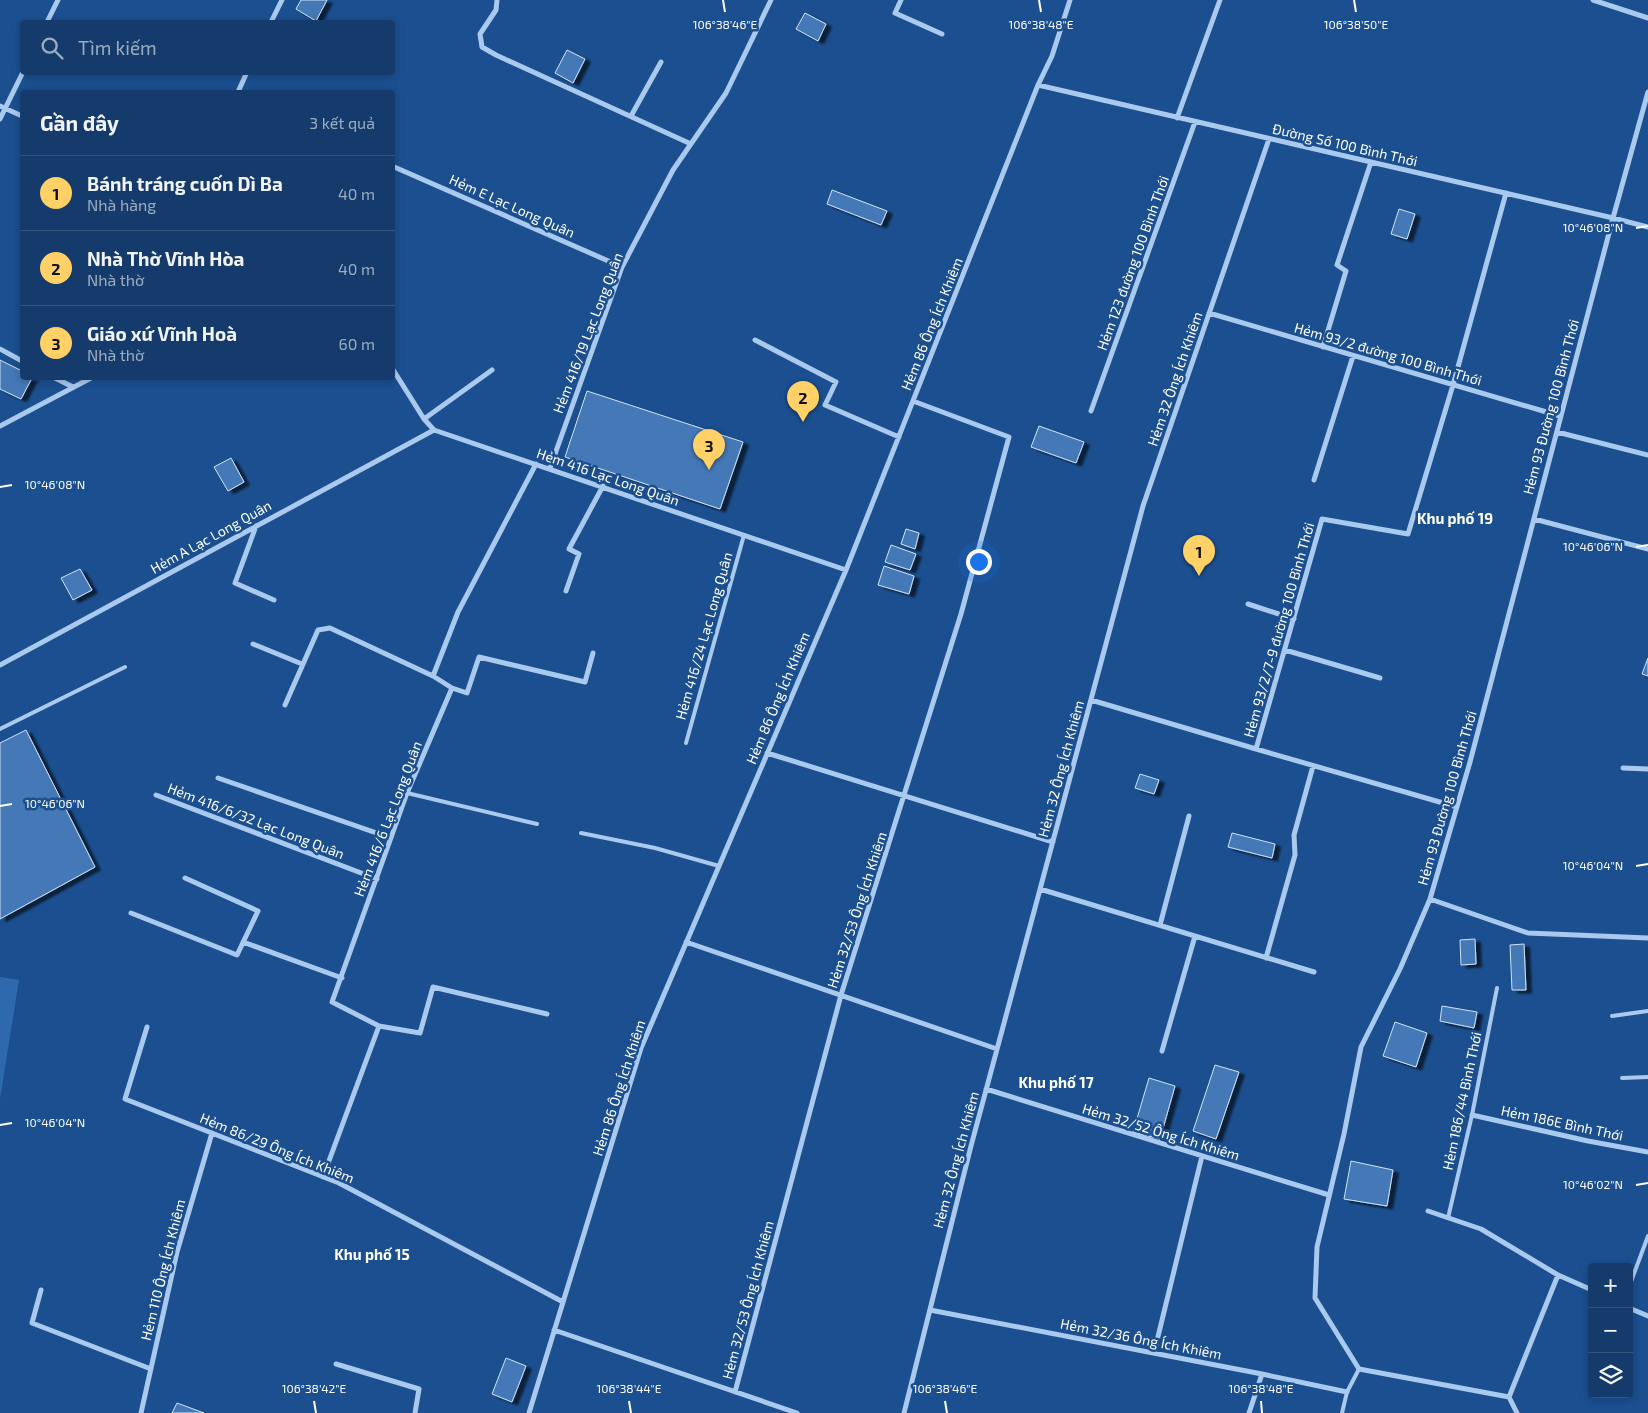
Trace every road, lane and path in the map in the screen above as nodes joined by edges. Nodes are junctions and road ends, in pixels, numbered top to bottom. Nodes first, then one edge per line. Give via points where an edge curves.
1 (58, 0) edge
2 (282, 0) edge
3 (497, 0) edge
4 (771, 0) edge
5 (901, 0) edge
6 (1220, 0) edge
7 (1593, 0) edge
8 (1068, 1) edge
9 (1648, 18) edge
10 (48, 20) edge
11 (272, 20) edge
12 (942, 34) dead end
13 (661, 62) dead end
14 (21, 75) edge
15 (246, 75) edge
16 (1038, 86) junction
17 (239, 90) edge
18 (1648, 92) edge
19 (2, 107) edge
20 (20, 115) edge
21 (631, 116) junction
22 (1177, 118) junction
23 (0, 119) edge
24 (1195, 122) junction
25 (1269, 139) junction
26 (691, 144) junction
27 (1371, 162) junction
28 (395, 167) edge
29 (1506, 194) junction
30 (1612, 218) junction
31 (1648, 227) edge
32 (622, 267) junction
33 (1209, 314) junction
34 (755, 340) dead end
35 (1323, 347) junction
36 (0, 349) edge
37 (1352, 356) junction
38 (20, 359) edge
39 (492, 370) dead end
40 (395, 373) edge
41 (59, 380) edge
42 (87, 380) edge
43 (1453, 385) junction
44 (73, 387) junction
45 (913, 401) junction
46 (1092, 411) dead end
47 (1560, 416) junction
48 (424, 419) junction
49 (0, 426) edge
50 (434, 430) junction
51 (1557, 432) junction
52 (898, 437) junction
53 (1648, 455) edge
54 (536, 464) junction
55 (550, 468) junction
56 (1314, 480) dead end
57 (603, 486) junction
58 (1534, 519) junction
59 (256, 525) junction
60 (744, 535) junction
61 (1648, 549) edge
62 (846, 570) junction
63 (566, 591) dead end
64 (274, 600) dead end
65 (1248, 604) dead end
66 (1294, 620) junction
67 (253, 644) dead end
68 (1285, 650) junction
69 (593, 653) dead end
70 (302, 664) junction
71 (0, 665) edge
72 (125, 667) dead end
73 (433, 676) junction
74 (1380, 678) dead end
75 (452, 688) junction
76 (1091, 700) junction
77 (285, 705) dead end
78 (0, 729) edge
79 (686, 743) dead end
80 (1256, 750) junction
81 (767, 753) junction
82 (1313, 766) junction
83 (1624, 768) dead end
84 (1648, 769) edge
85 (218, 778) dead end
86 (407, 793) junction
87 (156, 795) dead end
88 (905, 795) junction
89 (1457, 807) junction
90 (1189, 816) dead end
91 (536, 824) dead end
92 (581, 833) dead end
93 (391, 838) junction
94 (1053, 842) junction
95 (719, 866) junction
96 (185, 878) dead end
97 (376, 879) junction
98 (1040, 889) junction
99 (1430, 899) junction
100 (131, 913) dead end
101 (1160, 925) junction
102 (1195, 936) junction
103 (1648, 938) edge
104 (243, 942) junction
105 (686, 942) junction
106 (1266, 958) junction
107 (1314, 972) dead end
108 (342, 978) junction
109 (1497, 988) dead end
110 (841, 995) junction
111 (1648, 1011) edge
112 (547, 1014) dead end
113 (1612, 1016) dead end
114 (379, 1026) junction
115 (147, 1027) dead end
116 (997, 1048) junction
117 (1162, 1051) dead end
118 (1648, 1077) edge
119 (1622, 1078) dead end
120 (986, 1089) junction
121 (1472, 1115) junction
122 (212, 1133) junction
123 (1648, 1152) edge
124 (1202, 1156) junction
125 (323, 1176) junction
126 (1329, 1195) junction
127 (1428, 1211) dead end
128 (1448, 1218) junction
129 (1648, 1236) edge
130 (1558, 1275) junction
131 (1633, 1276) edge
132 (1588, 1288) edge
133 (41, 1290) dead end
134 (563, 1302) junction
135 (930, 1310) junction
136 (1633, 1310) edge
137 (1648, 1316) edge
138 (554, 1330) junction
139 (1154, 1353) junction
140 (336, 1364) dead end
141 (151, 1369) junction
142 (1359, 1369) junction
143 (1262, 1374) junction
144 (735, 1392) junction
145 (1347, 1392) junction
146 (1509, 1397) junction
147 (141, 1413) edge
148 (415, 1413) edge
149 (529, 1413) edge
150 (797, 1413) edge
151 (904, 1413) edge
152 (1249, 1413) edge
153 (1342, 1413) edge
154 (1517, 1413) edge

1 - 10 street
2 - 11 street
3 - 21 street via 496,10 480,34 482,46
4 - 26 street, Hẻm 416/19 Lạc Long Quân via 726,93
5 - 12 street via 895,13
6 - 22 street
7 - 9 street
8 - 16 street, Hẻm 86 Ông Ích Khiêm via 1052,56
13 - 21 street
14 - 19 street
15 - 17 street
16 - 22 street, Đường Số 100 Bình Thới
16 - 45 street, Hẻm 86 Ông Ích Khiêm
18 - 30 street, Hẻm 93 Đường 100 Bình Thới
19 - 20 street
19 - 23 street
21 - 26 street
22 - 24 street, Đường Số 100 Bình Thới
24 - 25 street, Đường Số 100 Bình Thới
24 - 46 street, Hẻm 123 đường 100 Bình Thới
25 - 27 street, Đường Số 100 Bình Thới
25 - 33 street, Hẻm 32 Ông Ích Khiêm
26 - 32 street, Hẻm 416/19 Lạc Long Quân via 673,170
27 - 29 street, Đường Số 100 Bình Thới
27 - 35 street via 1337,265 1346,270
28 - 32 street, Hẻm E Lạc Long Quân
29 - 30 street, Đường Số 100 Bình Thới
29 - 43 street
30 - 31 street, Đường Số 100 Bình Thới
30 - 47 street, Hẻm 93 Đường 100 Bình Thới
32 - 55 street, Hẻm 416/19 Lạc Long Quân
33 - 35 street, Hẻm 93/2 đường 100 Bình Thới
33 - 76 street, Hẻm 32 Ông Ích Khiêm via 1144,506
34 - 52 street via 836,382 825,405
35 - 37 street, Hẻm 93/2 đường 100 Bình Thới
36 - 38 street
37 - 43 street, Hẻm 93/2 đường 100 Bình Thới
37 - 56 street
39 - 48 street
40 - 48 street, Hẻm 416 Lạc Long Quân
41 - 44 street
42 - 44 street
43 - 47 street, Hẻm 93/2 đường 100 Bình Thới
43 - 66 street, Hẻm 93/2/7-9 đường 100 Bình Thới via 1408,534 1322,519
44 - 49 street
45 - 52 street, Hẻm 86 Ông Ích Khiêm
45 - 88 street, Hẻm 32/53 Ông Ích Khiêm via 1009,437 961,614
47 - 51 street, Hẻm 93 Đường 100 Bình Thới
48 - 50 street, Hẻm 416 Lạc Long Quân
50 - 54 street, Hẻm 416 Lạc Long Quân
50 - 59 street, Hẻm A Lạc Long Quân
51 - 53 street
51 - 58 street, Hẻm 93 Đường 100 Bình Thới
52 - 62 street, Hẻm 86 Ông Ích Khiêm
54 - 55 street, Hẻm 416 Lạc Long Quân
54 - 73 street via 458,612
55 - 57 street, Hẻm 416 Lạc Long Quân
57 - 60 street, Hẻm 416 Lạc Long Quân
57 - 63 street via 569,549 579,554
58 - 61 street
58 - 89 street, Hẻm 93 Đường 100 Bình Thới
59 - 64 street via 235,583
59 - 71 street, Hẻm A Lạc Long Quân
60 - 62 street, Hẻm 416 Lạc Long Quân
60 - 79 lane, Hẻm 416/24 Lạc Long Quân
62 - 81 street, Hẻm 86 Ông Ích Khiêm
65 - 66 street
66 - 68 street, Hẻm 93/2/7-9 đường 100 Bình Thới
67 - 70 street
68 - 74 street
68 - 80 street, Hẻm 93/2/7-9 đường 100 Bình Thới
69 - 75 street via 585,682 479,657 467,693
70 - 73 street via 318,630 330,628
70 - 77 street
72 - 78 lane
73 - 75 street
75 - 86 street, Hẻm 416/6 Lạc Long Quân
76 - 80 street
76 - 94 street, Hẻm 32 Ông Ích Khiêm
80 - 82 street
81 - 88 street
81 - 95 street, Hẻm 86 Ông Ích Khiêm
82 - 89 street
82 - 106 street via 1294,835 1295,855
83 - 84 street
85 - 93 street
86 - 91 lane
86 - 93 street, Hẻm 416/6 Lạc Long Quân
87 - 97 street, Hẻm 416/6/32 Lạc Long Quân
88 - 94 street
88 - 110 street, Hẻm 32/53 Ông Ích Khiêm
89 - 99 street, Hẻm 93 Đường 100 Bình Thới
90 - 101 street
92 - 95 lane via 655,848
93 - 97 street, Hẻm 416/6 Lạc Long Quân
94 - 98 street, Hẻm 32 Ông Ích Khiêm
95 - 105 street, Hẻm 86 Ông Ích Khiêm
96 - 104 street via 258,910
97 - 108 street, Hẻm 416/6 Lạc Long Quân
98 - 101 street
98 - 116 street, Hẻm 32 Ông Ích Khiêm
99 - 103 street via 1528,933
99 - 126 street, Hẻm 93 Đường 100 Bình Thới via 1361,1047
100 - 104 street via 238,955
101 - 102 street
102 - 106 street
102 - 117 street
104 - 108 street
105 - 110 street
105 - 134 street, Hẻm 86 Ông Ích Khiêm via 641,1048
106 - 107 street
108 - 114 street, Hẻm 416/6 Lạc Long Quân via 332,1002
109 - 121 lane, Hẻm 186/44 Bình Thới
110 - 116 street
110 - 144 street, Hẻm 32/53 Ông Ích Khiêm
111 - 113 lane
112 - 114 street via 433,987 420,1033
114 - 125 street
115 - 122 street, Hẻm 86/29 Ông Ích Khiêm via 125,1099
116 - 120 street, Hẻm 32 Ông Ích Khiêm
118 - 119 lane
120 - 124 street, Hẻm 32/52 Ông Ích Khiêm
120 - 135 street, Hẻm 32 Ông Ích Khiêm
121 - 123 street, Hẻm 186E Bình Thới
121 - 128 lane, Hẻm 186/44 Bình Thới
122 - 125 street, Hẻm 86/29 Ông Ích Khiêm
122 - 141 street, Hẻm 110 Ông Ích Khiêm via 177,1252
124 - 126 street, Hẻm 32/52 Ông Ích Khiêm
124 - 139 street
125 - 134 street, Hẻm 86/29 Ông Ích Khiêm
126 - 142 street, Hẻm 93 Đường 100 Bình Thới via 1317,1247 1315,1298
127 - 128 street
128 - 130 street via 1481,1229
129 - 131 lane
130 - 132 street
130 - 146 street
133 - 141 street via 32,1323
134 - 138 street, Hẻm 86 Ông Ích Khiêm
135 - 139 street, Hẻm 32/36 Ông Ích Khiêm
135 - 151 street, Hẻm 32 Ông Ích Khiêm
136 - 137 street
138 - 144 street, Hẻm 32/53 Ông Ích Khiêm
138 - 149 street, Hẻm 86 Ông Ích Khiêm
139 - 143 street, Hẻm 32/36 Ông Ích Khiêm
140 - 148 street via 419,1389
141 - 147 street, Hẻm 110 Ông Ích Khiêm
142 - 145 lane
142 - 146 street
143 - 145 street, Hẻm 32/36 Ông Ích Khiêm
143 - 152 street
144 - 150 street, Hẻm 32/53 Ông Ích Khiêm
145 - 153 lane
146 - 154 street

